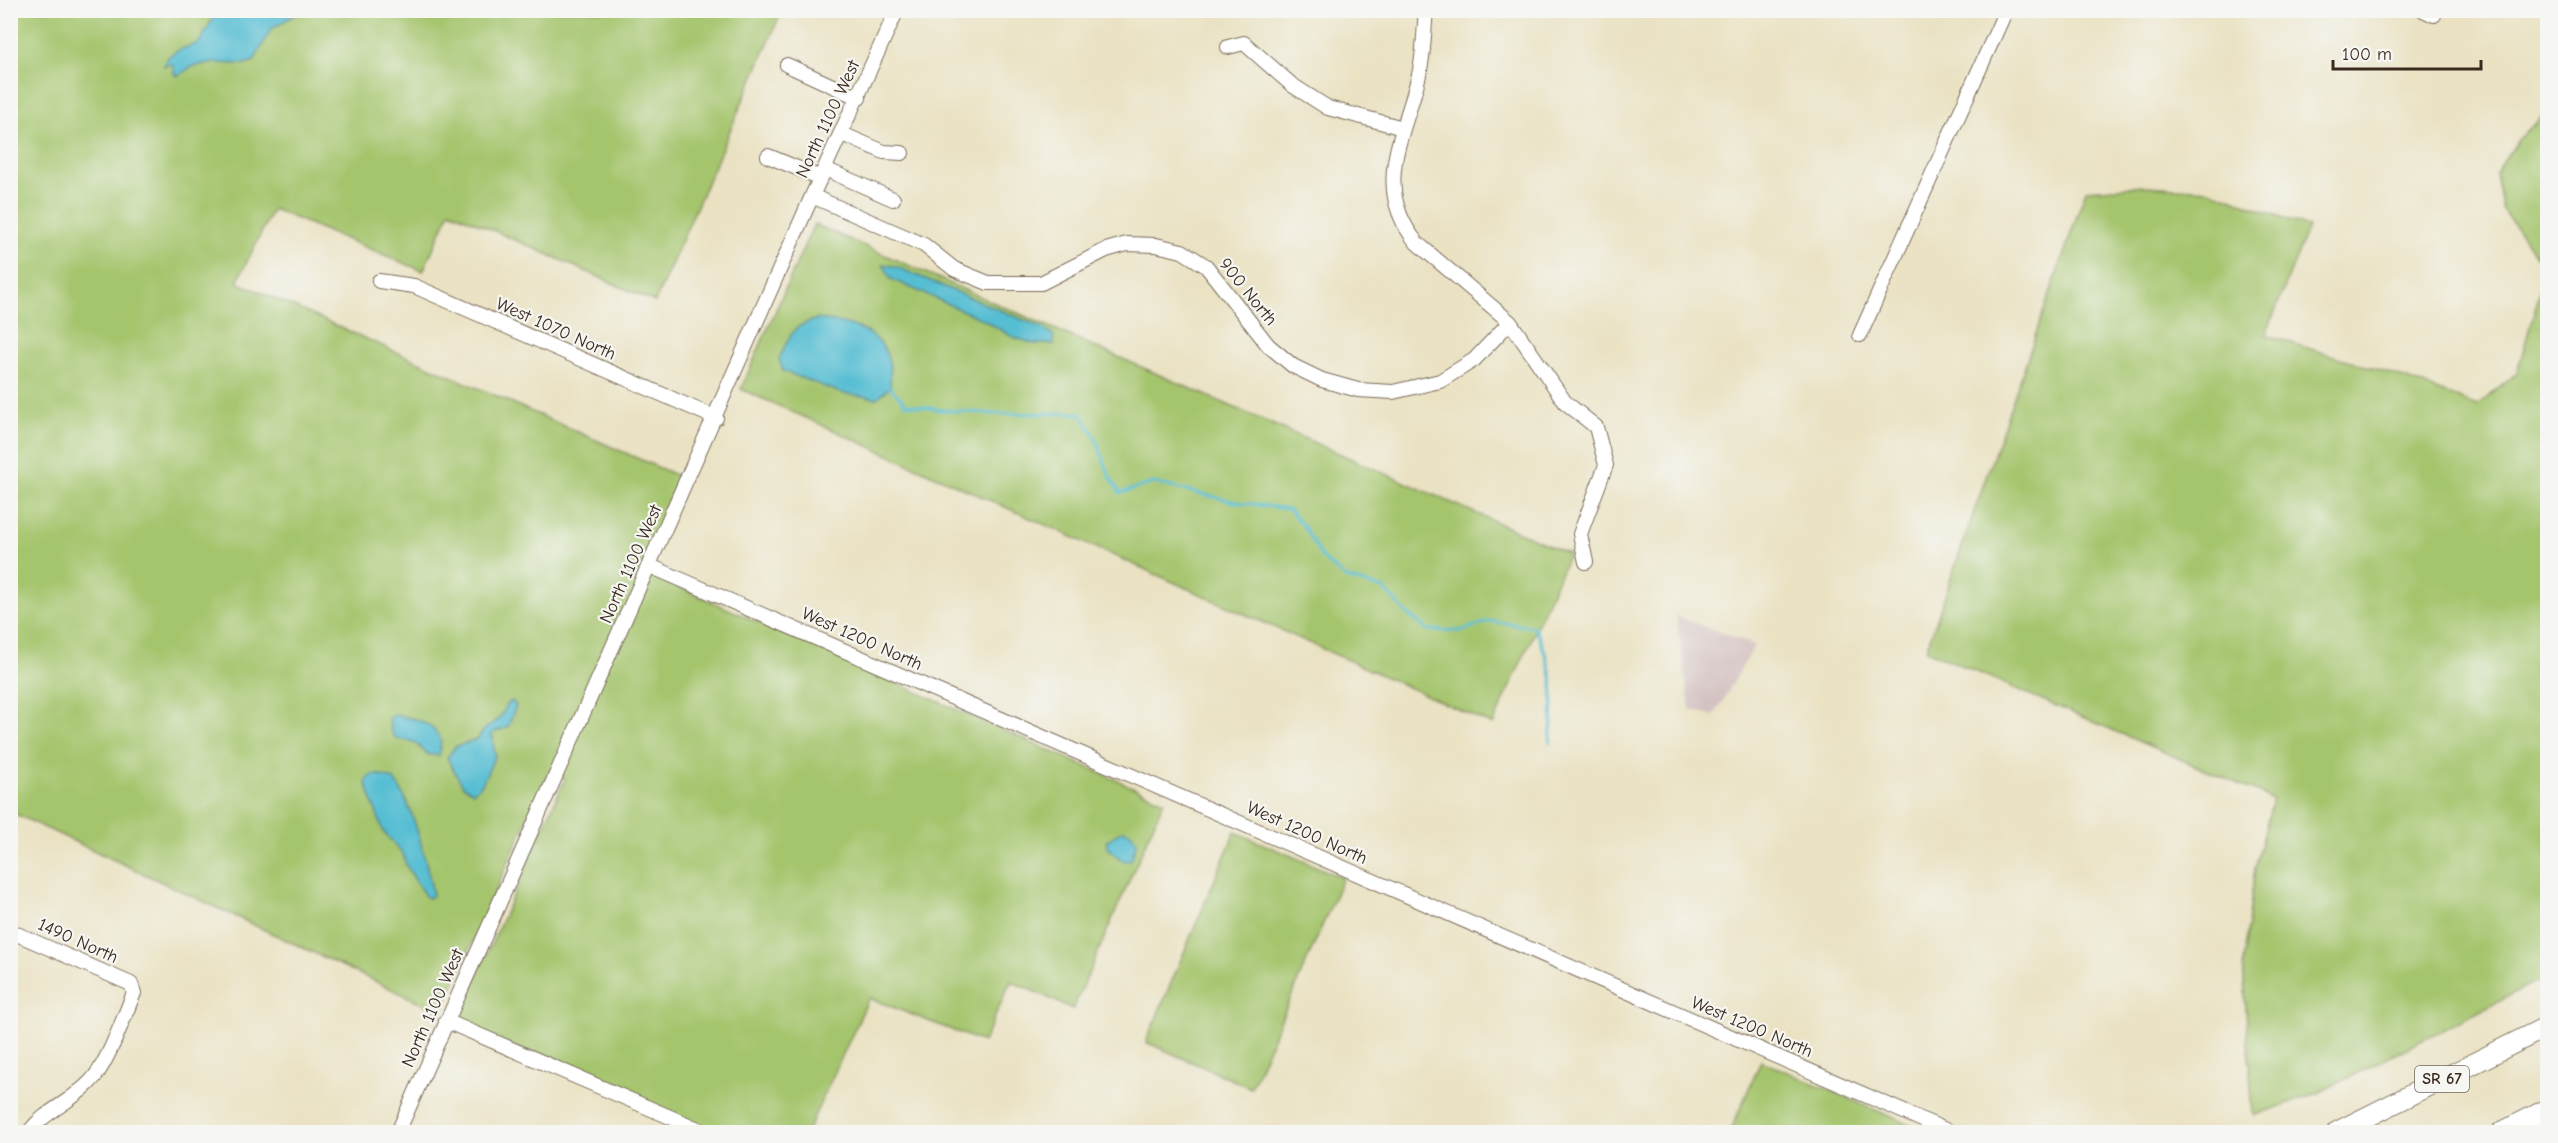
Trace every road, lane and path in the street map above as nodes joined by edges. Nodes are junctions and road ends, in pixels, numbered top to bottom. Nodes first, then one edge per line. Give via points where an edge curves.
1 (897, 10) edge
2 (1426, 10) edge
3 (2006, 10) edge
4 (1228, 47) dead end
5 (787, 65) dead end
6 (859, 98) junction
7 (1403, 128) junction
8 (842, 134) junction
9 (902, 153) dead end
10 (768, 156) dead end
11 (823, 173) junction
12 (812, 196) junction
13 (893, 199) dead end
14 (379, 281) dead end
15 (1510, 322) junction
16 (1860, 335) dead end
17 (716, 418) junction
18 (1586, 562) dead end
19 (650, 566) junction
20 (10, 931) edge
21 (446, 1021) junction
22 (2547, 1026) edge
23 (2547, 1109) edge
24 (29, 1132) edge
25 (398, 1132) edge
26 (705, 1132) edge
27 (1950, 1132) edge
28 (2337, 1132) edge
29 (2502, 1132) edge

1 - 6 street, North 1100 West
2 - 7 street via 1420,69
3 - 16 street
4 - 7 street via 1244,43 1292,85 1328,108
5 - 6 street
6 - 8 street, North 1100 West
7 - 15 street via 1391,176 1405,229
8 - 9 street via 884,152
8 - 11 street, North 1100 West
10 - 11 street
11 - 12 street, North 1100 West
11 - 13 street
12 - 15 street, 900 North via 924,245 954,269 988,283 1041,284 1106,250 1126,244 1182,251 1206,266 1268,345 1293,366 1322,380 1358,390 1393,392 1440,381 1474,360
12 - 17 street, North 1100 West
14 - 17 street, West 1070 North via 414,286
15 - 18 street via 1565,402 1596,427 1606,465 1580,534
17 - 19 street, North 1100 West
19 - 21 street, North 1100 West
19 - 27 street, West 1200 North
20 - 24 street, 1490 North via 131,984 134,993 92,1081 63,1106 38,1120
21 - 25 street, North 1100 West
21 - 26 street
22 - 28 highway, SR 67
23 - 29 highway

